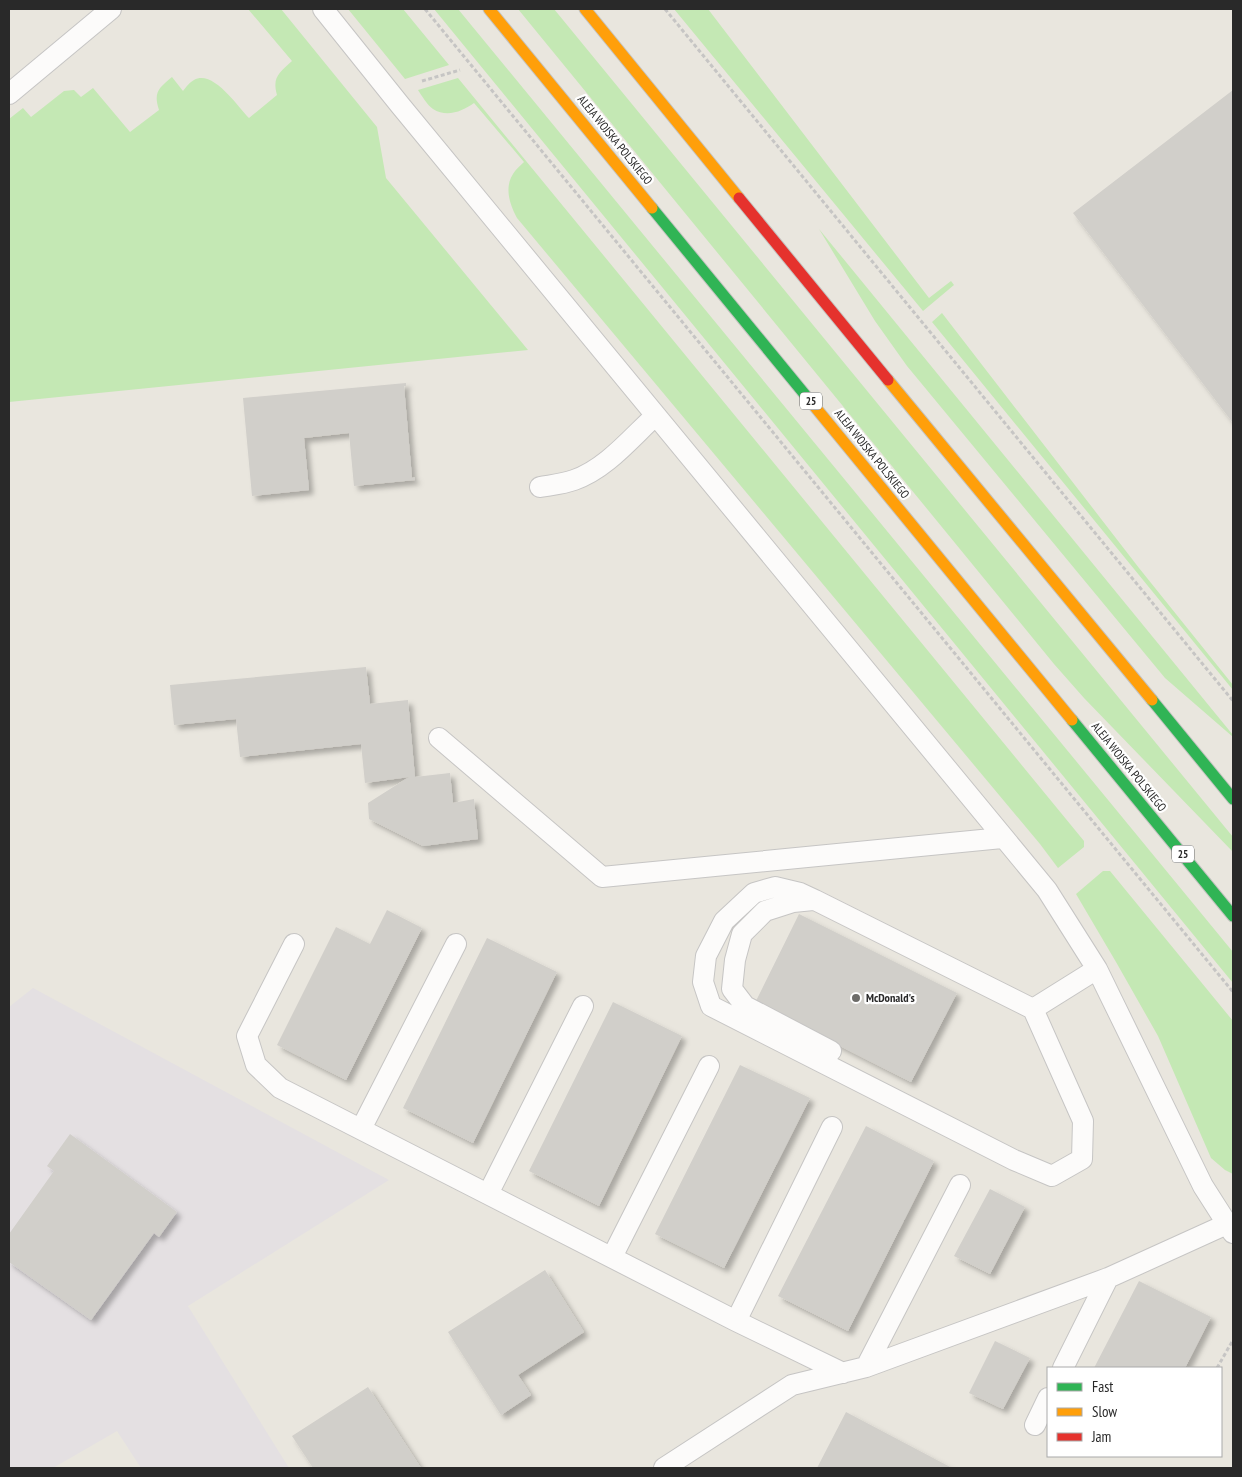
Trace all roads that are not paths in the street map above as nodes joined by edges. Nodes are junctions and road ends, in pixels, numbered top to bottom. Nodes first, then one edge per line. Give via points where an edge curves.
1 (111, 9) edge
2 (323, 9) edge
3 (489, 9) edge
4 (585, 9) edge
5 (9, 94) edge
6 (655, 416) junction
7 (540, 487) dead end
8 (439, 738) dead end
9 (1233, 799) edge
10 (1002, 838) junction
11 (815, 900) junction
12 (1233, 916) edge
13 (294, 944) dead end
14 (456, 944) dead end
15 (1097, 969) junction
16 (583, 1006) dead end
17 (1033, 1009) junction
18 (708, 1066) dead end
19 (832, 1127) dead end
20 (361, 1130) junction
21 (960, 1132) junction
22 (960, 1185) dead end
23 (488, 1194) junction
24 (1230, 1229) edge
25 (612, 1257) junction
26 (1108, 1278) junction
27 (736, 1321) junction
28 (866, 1367) junction
29 (1064, 1367) edge
30 (843, 1373) junction
31 (1047, 1400) edge
32 (1035, 1425) dead end
33 (664, 1468) edge

1 - 5 lane
2 - 6 lane
3 - 12 main road, ALEJA WOJSKA POLSKIEGO / 25
4 - 9 main road
6 - 7 lane via 587,475
6 - 10 lane
8 - 10 lane via 602,876 694,860
10 - 15 lane via 1047,890
11 - 17 lane
11 - 21 lane via 793,902 765,911 742,934 732,989 745,1006 924,1102
11 - 21 lane via 800,892 775,887 754,894 724,921 706,956 703,982 711,1006
13 - 20 lane via 247,1036 256,1065 280,1088
14 - 20 lane
15 - 17 lane
15 - 24 lane via 1186,1154
16 - 23 lane
17 - 21 lane via 1083,1120 1082,1159 1052,1176
18 - 25 lane
19 - 27 lane
20 - 23 lane
22 - 28 lane
23 - 25 lane
24 - 26 lane
25 - 27 lane
26 - 28 lane
26 - 29 lane
27 - 30 lane
28 - 30 lane
30 - 33 lane via 792,1385
31 - 32 lane

